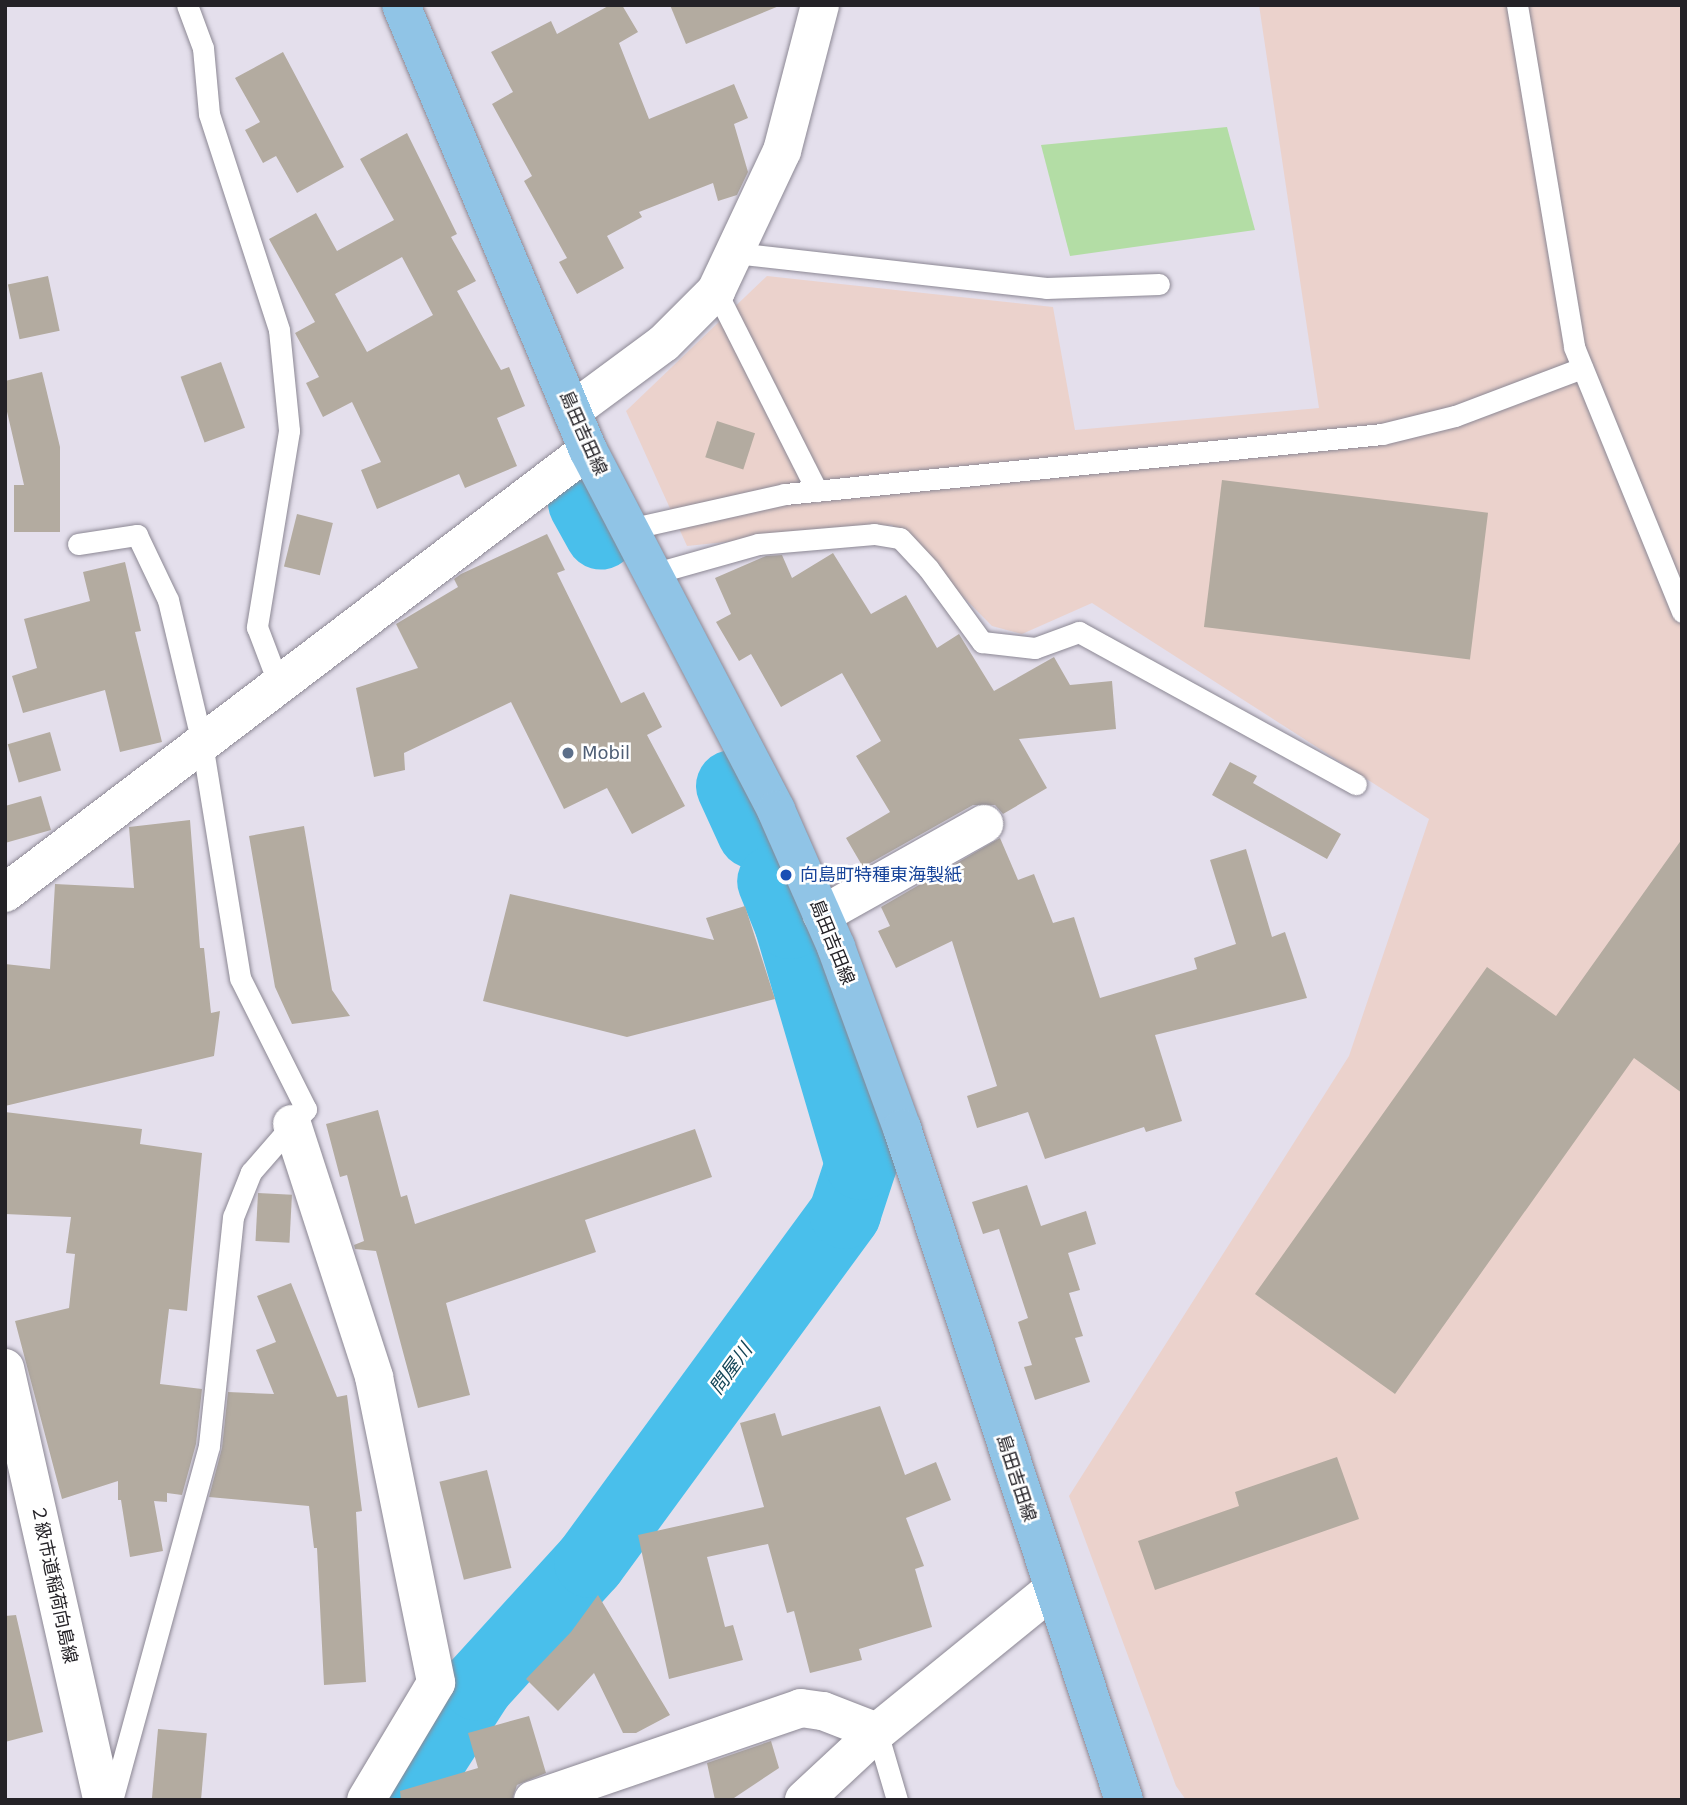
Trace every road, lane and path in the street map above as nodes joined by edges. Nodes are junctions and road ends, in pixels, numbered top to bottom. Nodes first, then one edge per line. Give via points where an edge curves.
1 (187, 5) edge
2 (401, 5) edge
3 (1517, 5) edge
4 (814, 11) edge
5 (736, 253) junction
6 (1159, 285) dead end
7 (716, 291) junction
8 (1582, 368) junction
9 (572, 411) junction
10 (588, 450) junction
11 (817, 491) junction
12 (629, 529) junction
13 (78, 544) dead end
14 (652, 574) junction
15 (1682, 612) edge
16 (279, 685) junction
17 (202, 743) junction
18 (1356, 784) dead end
19 (984, 824) dead end
20 (5, 893) edge
21 (822, 915) junction
22 (292, 1124) junction
23 (5, 1368) edge
24 (1052, 1590) junction
25 (877, 1732) junction
26 (102, 1800) edge
27 (112, 1800) edge
28 (366, 1800) edge
29 (533, 1800) edge
30 (804, 1800) edge
31 (897, 1800) edge
32 (1124, 1800) edge

1 - 16 lane via 203,48 209,114 279,330 289,431 257,627
2 - 9 main road, 島田吉田線
3 - 8 lane via 1574,347
4 - 5 street via 782,150
5 - 6 lane via 1046,288
5 - 7 street
7 - 9 street via 664,343
7 - 11 lane
8 - 11 lane via 1455,416 1382,434
8 - 15 lane
9 - 10 main road, 島田吉田線
10 - 12 main road, 島田吉田線
10 - 16 street
11 - 12 lane
12 - 14 main road, 島田吉田線
13 - 17 lane via 137,535 168,600
14 - 18 lane via 758,544 874,534 900,538 982,642 1035,648 1079,632
14 - 21 main road, 島田吉田線 via 776,810
16 - 17 street
17 - 20 street
17 - 22 lane via 240,978 306,1109
19 - 21 street
21 - 24 main road, 島田吉田線 via 902,1128
22 - 27 lane via 251,1172 233,1217 209,1446
22 - 28 street via 374,1377 436,1683
23 - 26 street, ２級市道稲荷向島線
24 - 25 street
24 - 32 main road, 島田吉田線
25 - 29 street via 801,1707
25 - 30 street
25 - 31 lane

